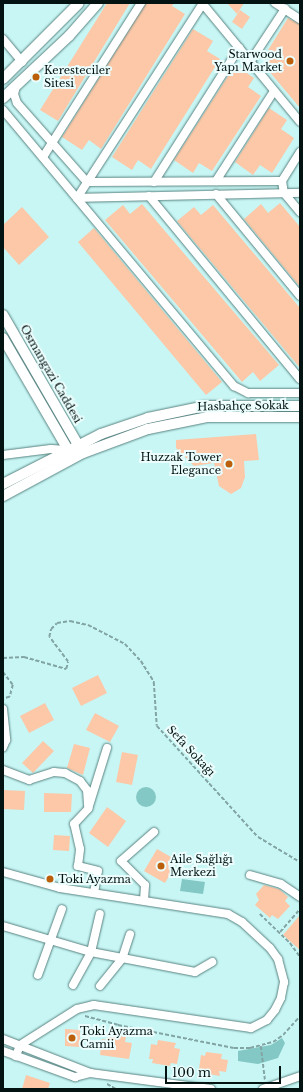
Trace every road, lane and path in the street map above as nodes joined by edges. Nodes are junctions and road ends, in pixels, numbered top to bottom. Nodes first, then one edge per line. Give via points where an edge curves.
1 (78, 3) edge
2 (98, 3) edge
3 (141, 3) edge
4 (202, 3) edge
5 (275, 3) edge
6 (285, 9) junction
7 (300, 18) edge
8 (3, 39) edge
9 (239, 48) junction
10 (22, 62) junction
11 (250, 62) junction
12 (3, 79) edge
13 (16, 86) junction
14 (274, 91) junction
15 (3, 98) edge
16 (3, 110) edge
17 (300, 122) edge
18 (52, 144) junction
19 (300, 152) edge
20 (43, 157) junction
21 (282, 181) junction
22 (87, 182) junction
23 (154, 182) junction
24 (216, 182) junction
25 (284, 192) junction
26 (300, 193) edge
27 (216, 194) junction
28 (149, 196) junction
29 (77, 198) junction
30 (300, 212) edge
31 (300, 296) edge
32 (3, 315) edge
33 (3, 338) edge
34 (300, 379) edge
35 (300, 393) edge
36 (300, 406) edge
37 (300, 417) edge
38 (81, 449) junction
39 (3, 455) edge
40 (71, 455) junction
41 (3, 484) edge
42 (3, 496) edge
43 (3, 658) edge
44 (3, 672) edge
45 (3, 699) edge
46 (3, 709) edge
47 (3, 747) edge
48 (107, 748) dead end
49 (3, 770) edge
50 (88, 809) junction
51 (154, 832) dead end
52 (300, 862) edge
53 (3, 872) edge
54 (250, 875) dead end
55 (94, 893) junction
56 (300, 897) edge
57 (144, 900) junction
58 (62, 909) dead end
59 (300, 910) edge
60 (100, 914) dead end
61 (260, 914) dead end
62 (3, 926) edge
63 (280, 933) junction
64 (130, 934) dead end
65 (53, 939) junction
66 (91, 952) junction
67 (300, 957) edge
68 (122, 959) junction
69 (212, 962) dead end
70 (38, 975) dead end
71 (73, 985) dead end
72 (100, 986) dead end
73 (76, 1009) junction
74 (300, 1016) edge
75 (3, 1038) edge
76 (20, 1045) junction
77 (261, 1046) junction
78 (3, 1051) edge
79 (16, 1056) junction
80 (90, 1073) junction
81 (300, 1076) edge
82 (211, 1089) edge
83 (264, 1089) edge

1 - 10 main road
2 - 13 main road
3 - 18 street
4 - 9 street
4 - 22 street
5 - 6 street
6 - 7 street
6 - 11 street
8 - 10 street
9 - 11 street
9 - 23 street
10 - 12 main road
11 - 14 street
13 - 15 main road
13 - 18 street via 14,94 17,103
14 - 17 street
14 - 24 street
16 - 20 street
18 - 20 street
18 - 22 street
19 - 21 street
20 - 29 street
21 - 24 street
21 - 25 street
22 - 23 street
22 - 29 street
23 - 24 street
25 - 26 street
25 - 27 street
25 - 30 street
27 - 28 street
27 - 31 street
28 - 29 street
28 - 34 street
29 - 35 street via 234,386 248,393
32 - 38 main road, Osmangazi Caddesi
33 - 40 main road, Osmangazi Caddesi
36 - 38 main road, Hasbahçe Sokak via 205,406 177,411 121,427
37 - 38 main road, Hasbahçe Sokak via 207,417 184,420
38 - 40 main road
39 - 40 street via 52,449
40 - 41 main road
40 - 42 main road
43 - 52 path, Sefa Sokağı via 24,657 66,669 68,662 49,637 51,629 57,623 70,621 88,625 125,644 141,660 154,682 157,726 258,837
44 - 45 path via 13,685 10,697
46 - 47 street via 6,740
48 - 50 street
49 - 50 street via 29,780 54,772 65,773 80,781 87,790
50 - 55 street via 74,824 80,849 78,866 98,871
51 - 57 street via 121,861 145,884
53 - 55 street via 21,879
54 - 56 street via 281,884
55 - 57 street
57 - 73 street via 211,910 228,914 242,922 270,948 283,970 284,990 275,1010 259,1026 241,1029 122,1008 94,1005
58 - 65 street
59 - 63 path
60 - 66 street
61 - 63 path
62 - 65 street
63 - 67 path
64 - 68 street
65 - 66 street
65 - 70 street
66 - 68 street
66 - 71 street
68 - 69 street via 194,972
68 - 72 street
73 - 76 street
73 - 77 path via 96,1020 190,1040 234,1048
74 - 77 path via 284,1035
75 - 76 street
76 - 79 street
76 - 80 street
77 - 83 path
78 - 79 street
79 - 80 street via 75,1076
80 - 82 street
81 - 83 street

